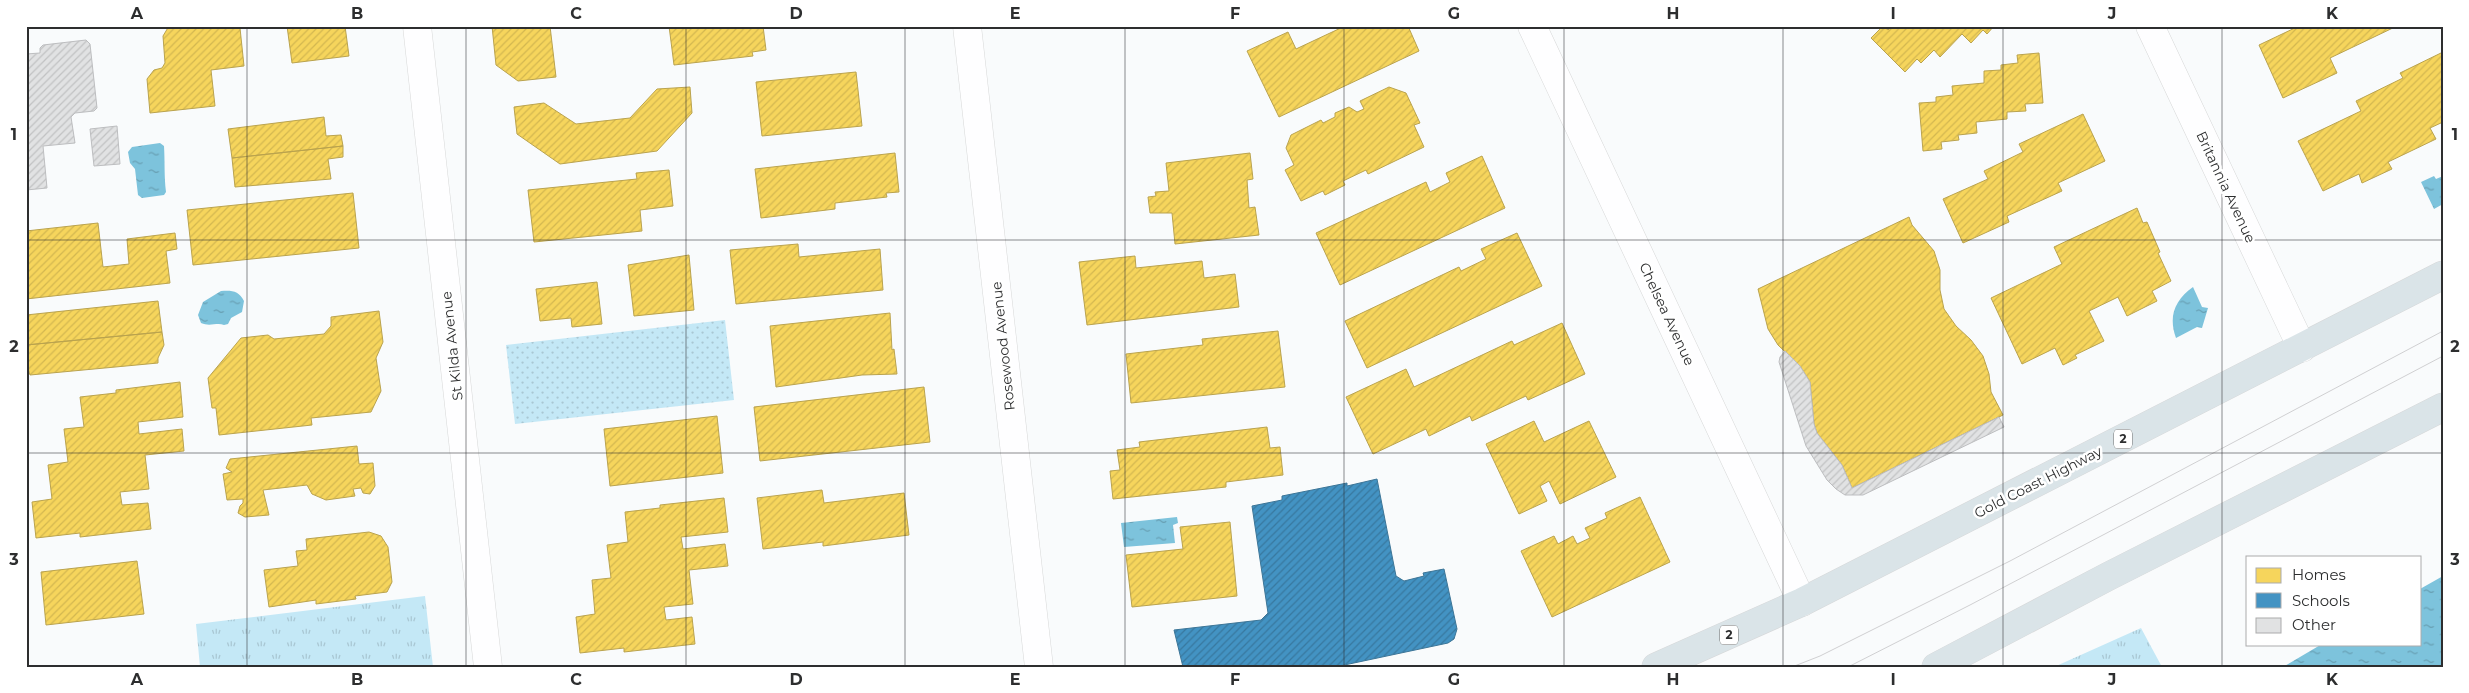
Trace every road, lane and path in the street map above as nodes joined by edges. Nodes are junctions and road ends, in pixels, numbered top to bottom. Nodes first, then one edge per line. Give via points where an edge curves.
1 (417, 26) edge
2 (967, 26) edge
3 (1532, 26) edge
4 (2150, 26) edge
5 (2443, 275) edge
6 (2302, 348) junction
7 (2443, 407) edge
8 (1802, 602) junction
9 (488, 667) edge
10 (1039, 667) edge
11 (1656, 667) edge
12 (1936, 667) edge

1 - 9 street, St Kilda Avenue
2 - 10 street, Rosewood Avenue
3 - 8 street, Chelsea Avenue
4 - 6 street, Britannia Avenue
5 - 6 highway, Gold Coast Highway / 2
6 - 8 highway, Gold Coast Highway / 2
7 - 12 highway
8 - 11 highway, Gold Coast Highway / 2

